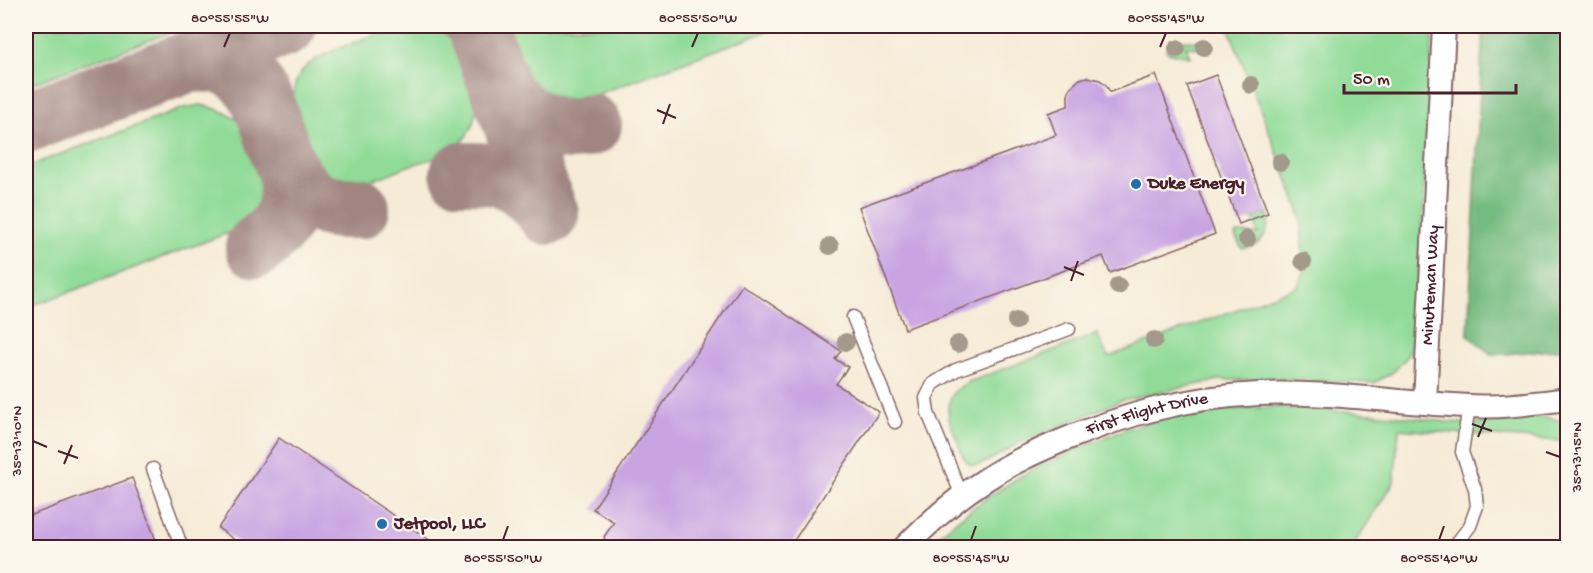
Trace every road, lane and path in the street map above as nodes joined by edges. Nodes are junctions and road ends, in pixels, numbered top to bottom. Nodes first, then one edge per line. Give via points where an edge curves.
1 (1444, 26) edge
2 (853, 317) dead end
3 (1069, 329) dead end
4 (1568, 399) edge
5 (1425, 402) junction
6 (1469, 406) junction
7 (895, 422) dead end
8 (153, 469) dead end
9 (962, 496) junction
10 (182, 548) edge
11 (904, 548) edge
12 (1453, 548) edge

1 - 5 street, Minuteman Way
2 - 7 lane
3 - 9 lane via 956,370 933,384 926,398 928,413
4 - 6 street
5 - 6 street
5 - 9 street, First Flight Drive via 1259,394 1180,403 1100,425 1026,456
6 - 12 lane via 1462,452 1477,506 1470,526
8 - 10 lane
9 - 11 street, First Flight Drive

